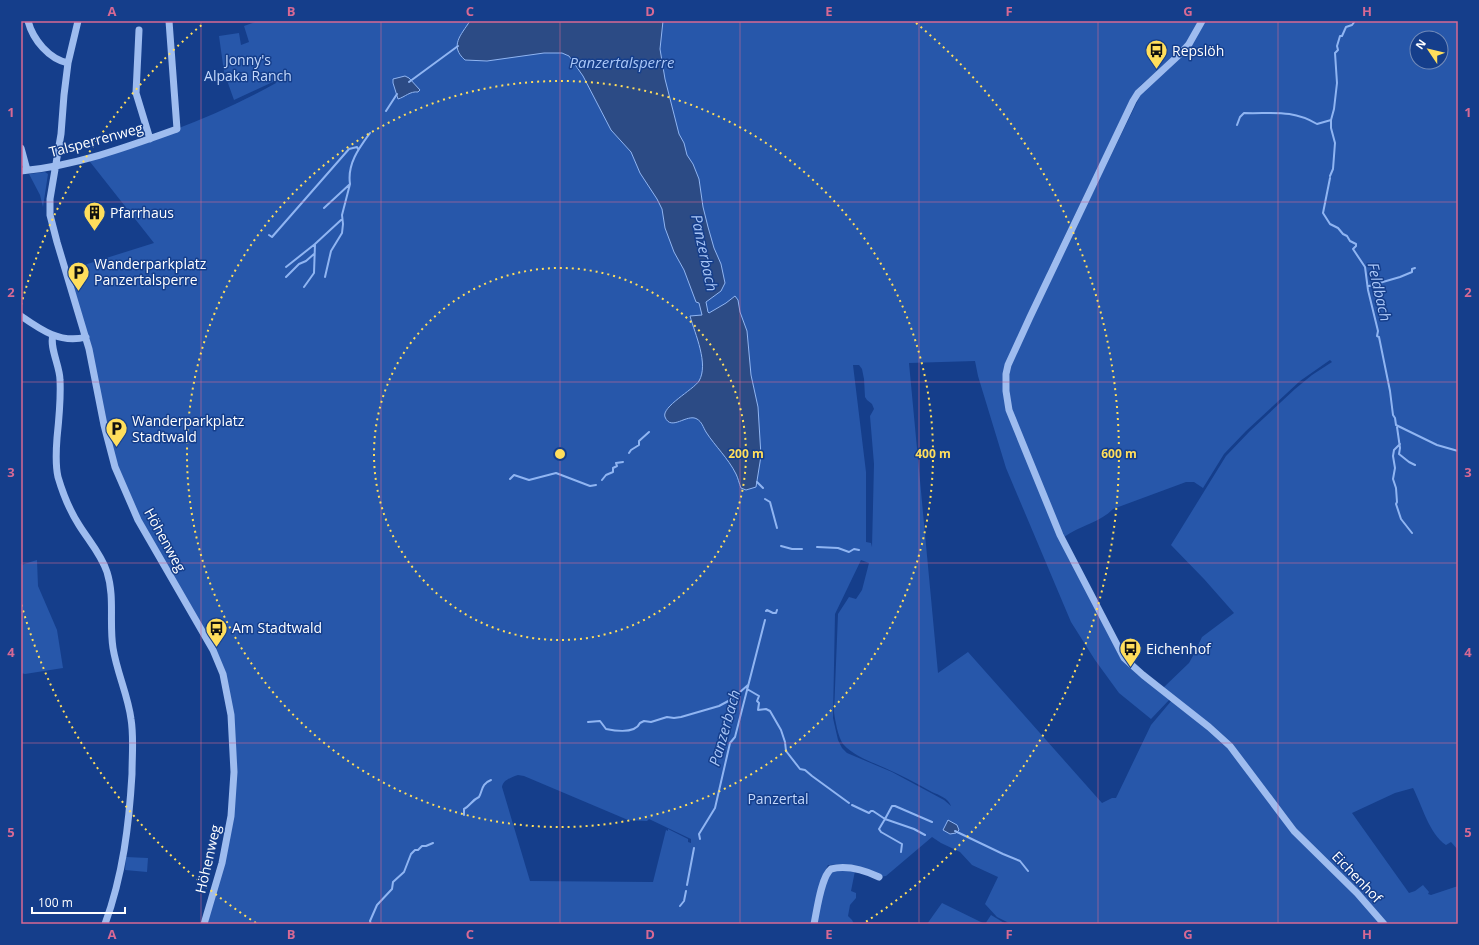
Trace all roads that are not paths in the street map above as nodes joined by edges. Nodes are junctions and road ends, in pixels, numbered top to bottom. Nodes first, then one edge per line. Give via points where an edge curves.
1 (28, 21) edge
2 (78, 21) edge
3 (169, 21) edge
4 (1202, 21) edge
5 (139, 30) dead end
6 (68, 63) junction
7 (150, 138) junction
8 (21, 148) edge
9 (56, 165) junction
10 (24, 170) edge
11 (21, 316) edge
12 (53, 335) junction
13 (86, 337) junction
14 (879, 877) dead end
15 (105, 924) edge
16 (204, 924) edge
17 (814, 924) edge
18 (1384, 924) edge

1 - 6 street via 35,38 43,48 52,56
2 - 6 street, Höhenweg
3 - 7 street, Talsperrenweg via 177,129
4 - 18 street, Eichenhof via 1189,44 1138,93 1133,101 1008,365 1006,391 1009,410 1060,535 1124,658 1230,746 1294,831 1357,893
5 - 7 street via 136,93
6 - 9 street, Höhenweg
7 - 9 street, Talsperrenweg via 112,151
8 - 10 street
9 - 10 street, Talsperrenweg
9 - 13 street, Höhenweg via 50,215
11 - 12 street
12 - 13 street via 70,339
12 - 15 street via 51,340 61,381 56,457 58,477 70,509 97,551 108,577 111,591 113,649 132,719 129,820 119,878
13 - 16 street, Höhenweg via 115,467 148,538 214,650 228,693 234,772 232,802 222,863
14 - 17 street via 849,868 831,869 826,873

